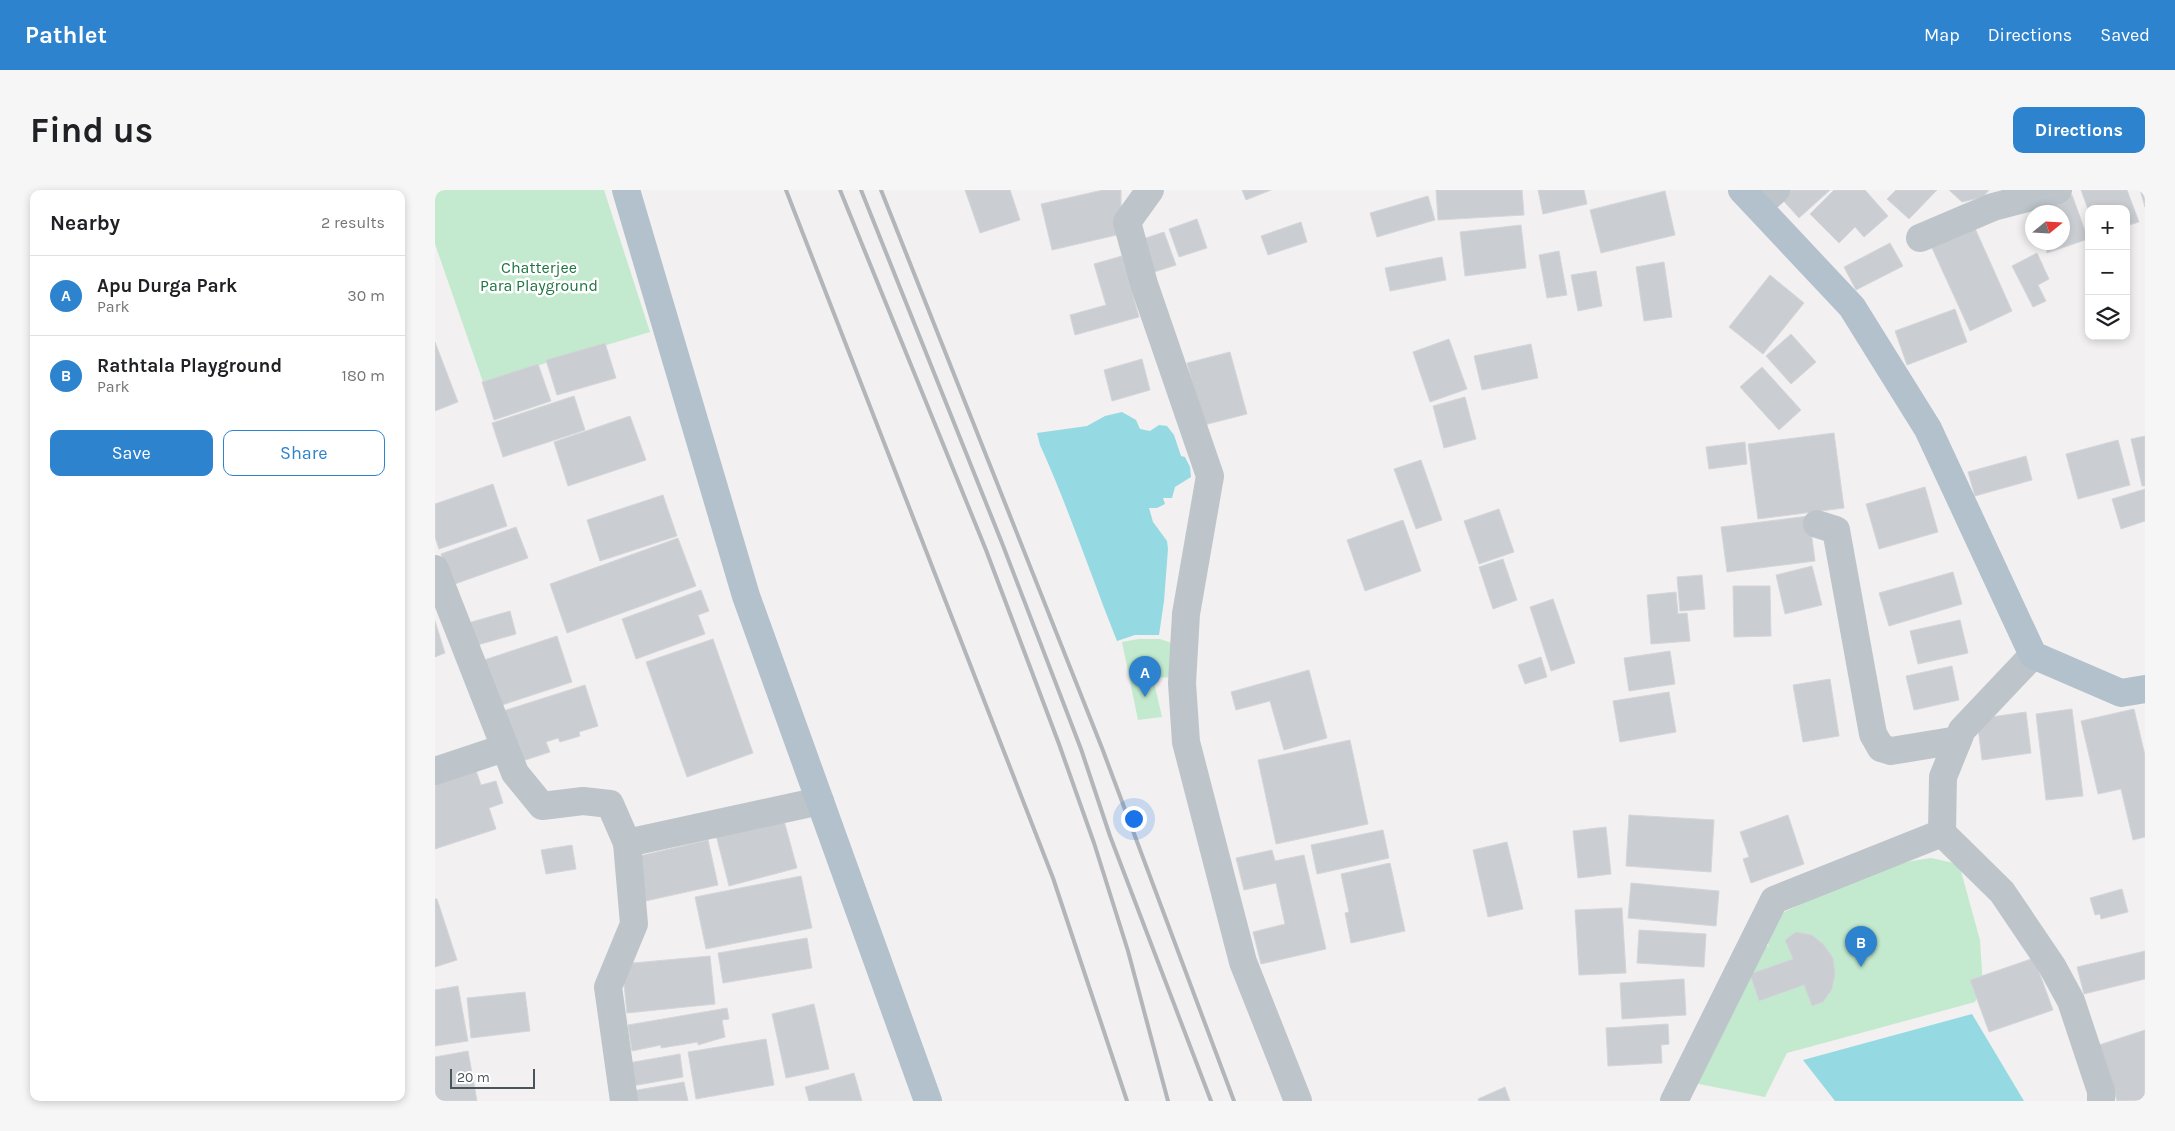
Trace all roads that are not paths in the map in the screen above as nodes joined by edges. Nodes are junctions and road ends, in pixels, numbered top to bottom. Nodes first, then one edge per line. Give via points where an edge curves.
1 (626, 190) edge
2 (1150, 190) edge
3 (2057, 190) edge
4 (1759, 195) edge
5 (1920, 238) dead end
6 (1817, 524) dead end
7 (435, 569) edge
8 (2033, 655) junction
9 (2145, 689) edge
10 (1957, 740) junction
11 (504, 748) junction
12 (435, 771) edge
13 (821, 800) junction
14 (1942, 833) junction
15 (627, 843) junction
16 (624, 1101) edge
17 (928, 1101) edge
18 (1298, 1101) edge
19 (1673, 1101) edge
20 (2101, 1101) edge

1 - 13 main road via 746,596
2 - 18 street via 1127,222 1144,284 1210,476 1186,614 1181,683 1186,742 1243,962
3 - 5 street via 1993,207
4 - 8 main road via 1852,307 1928,429
6 - 10 street via 1836,530 1873,734 1881,748 1891,751
7 - 11 street
8 - 9 main road via 2121,692
8 - 10 street via 1962,730
10 - 14 street via 1943,777
11 - 12 street
11 - 15 street via 515,774 542,806 583,801 610,804
13 - 15 street
13 - 17 main road
14 - 19 street via 1774,900
14 - 20 street via 2002,892 2053,966 2071,1001 2101,1091
15 - 16 street via 634,924 608,988

